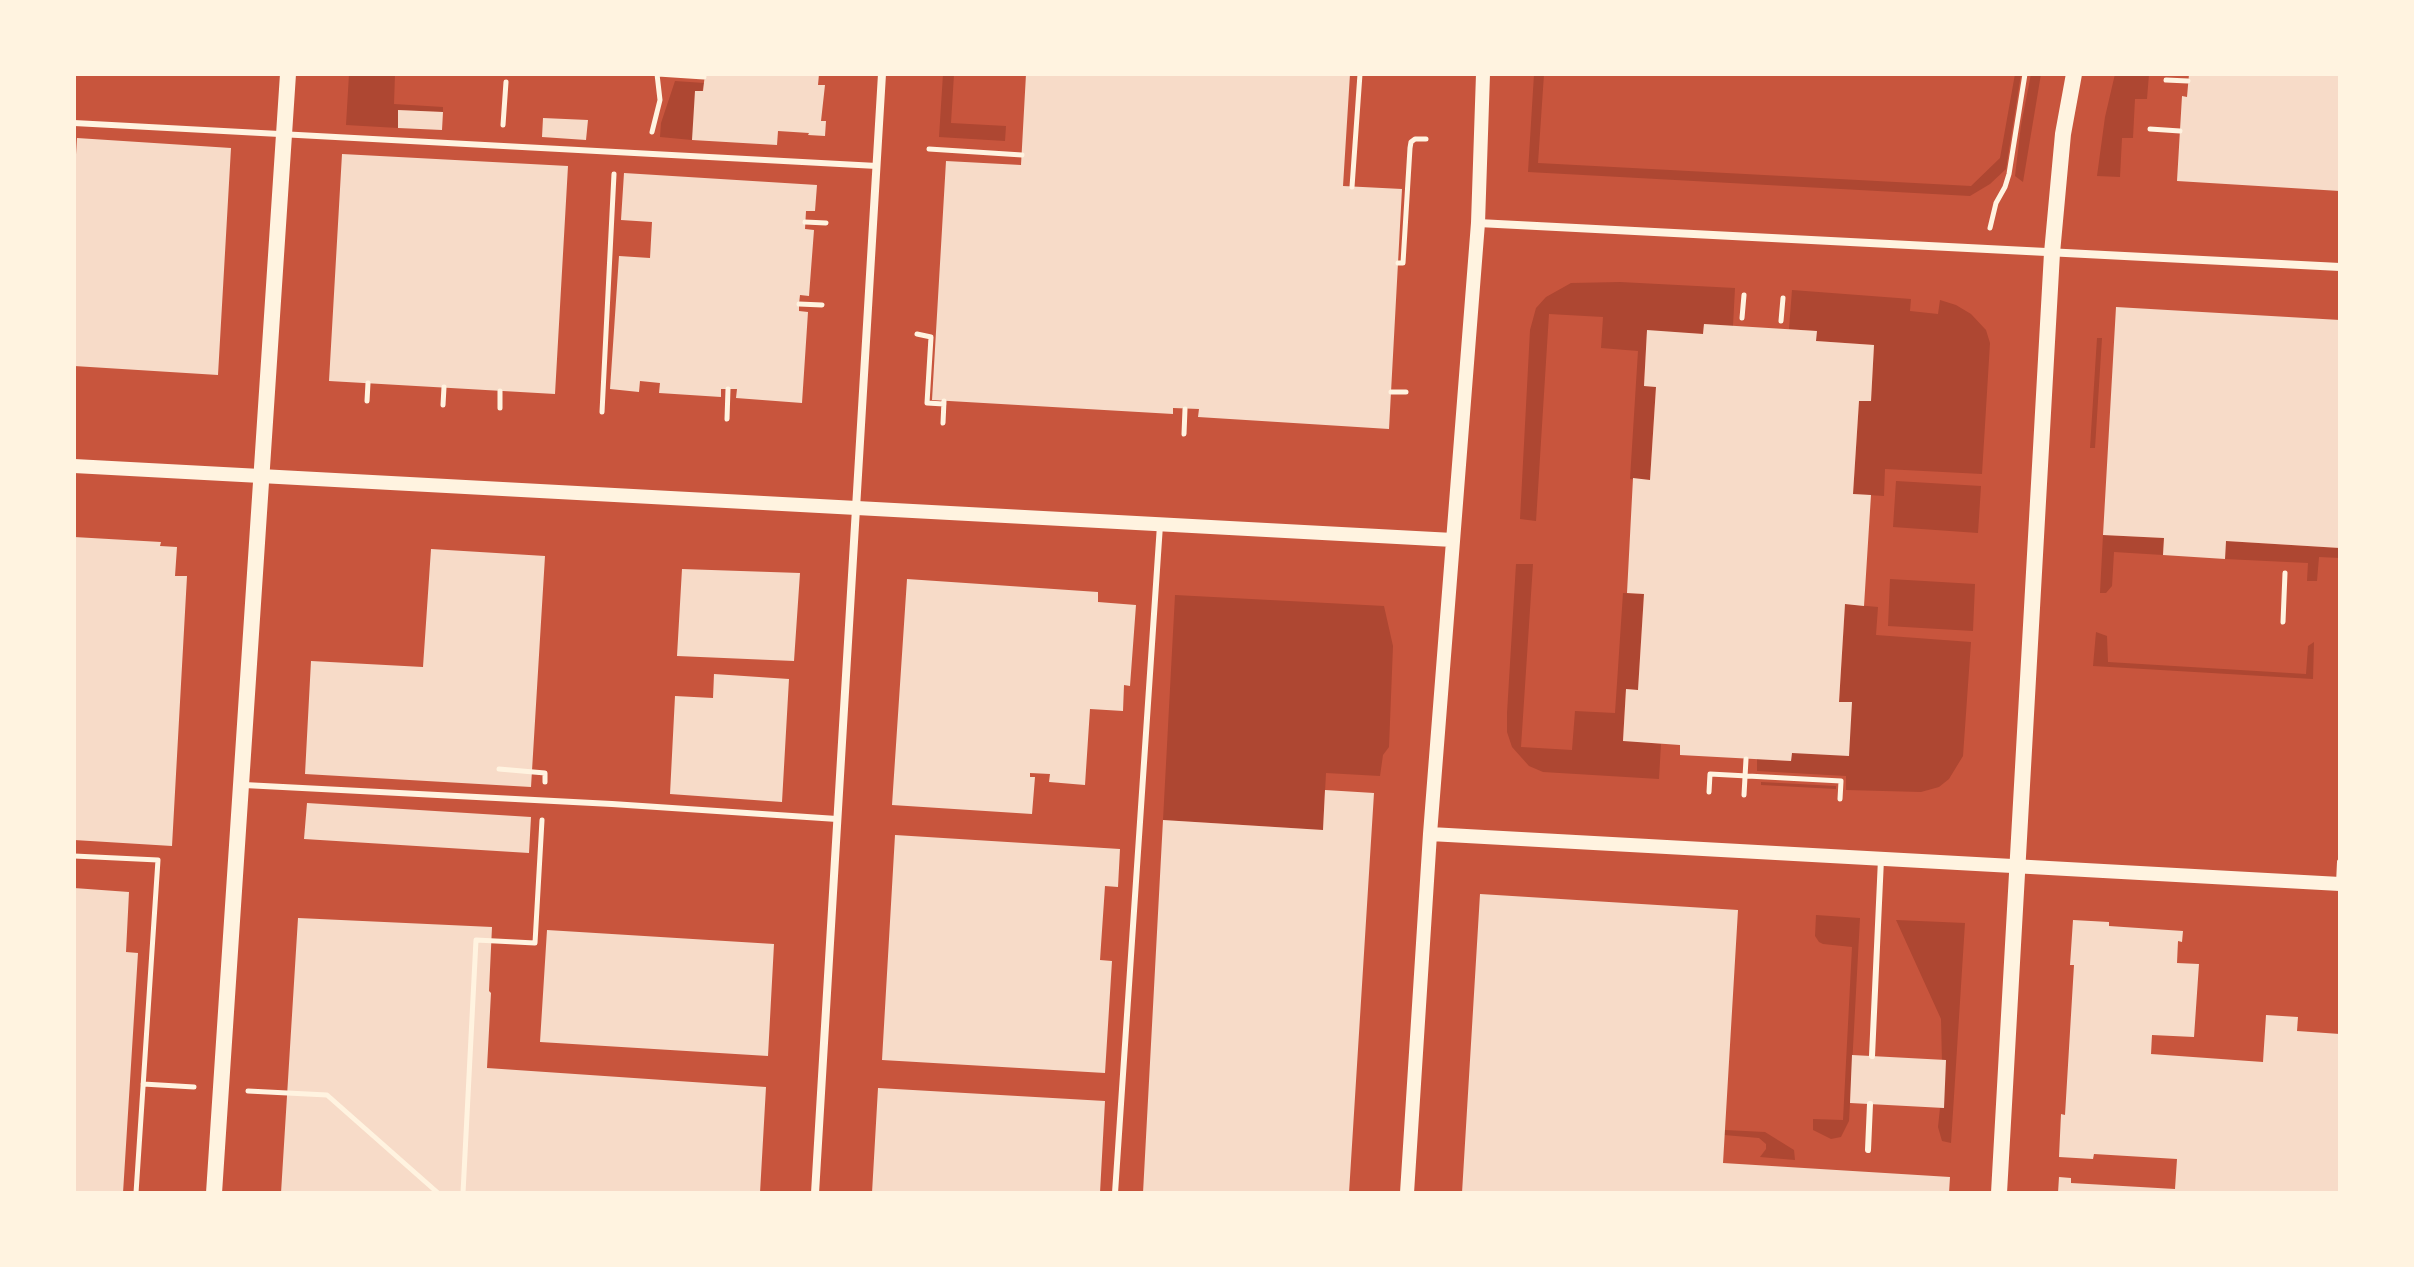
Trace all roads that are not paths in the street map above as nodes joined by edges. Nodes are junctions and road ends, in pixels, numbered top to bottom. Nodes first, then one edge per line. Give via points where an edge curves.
1 (288, 74) edge
2 (882, 74) edge
3 (1483, 74) edge
4 (2074, 74) edge
5 (74, 123) edge
6 (284, 133) junction
7 (877, 166) junction
8 (1478, 223) junction
9 (2052, 253) junction
10 (2340, 267) edge
11 (74, 466) edge
12 (261, 476) junction
13 (855, 508) junction
14 (1160, 525) junction
15 (1453, 540) junction
16 (241, 784) junction
17 (837, 819) junction
18 (1430, 834) junction
19 (1881, 859) junction
20 (2340, 862) edge
21 (2017, 865) junction
22 (2339, 884) edge
23 (1872, 1056) dead end
24 (1870, 1104) dead end
25 (1868, 1150) dead end
26 (214, 1193) edge
27 (815, 1193) edge
28 (1115, 1193) edge
29 (1407, 1193) edge
30 (1999, 1193) edge

1 - 6 main road
2 - 7 street
3 - 8 street
4 - 9 main road
5 - 6 lane
6 - 7 lane
6 - 12 main road
7 - 13 street
8 - 9 street
8 - 15 street
9 - 10 street
9 - 21 main road
11 - 12 street
12 - 13 street
12 - 16 main road
13 - 14 street
13 - 17 street
14 - 15 street
14 - 28 lane
15 - 18 street
16 - 17 lane
16 - 26 main road
17 - 27 street
18 - 19 street
18 - 29 street
19 - 21 street
19 - 23 lane
20 - 22 lane
21 - 22 street
21 - 30 main road
24 - 25 lane

